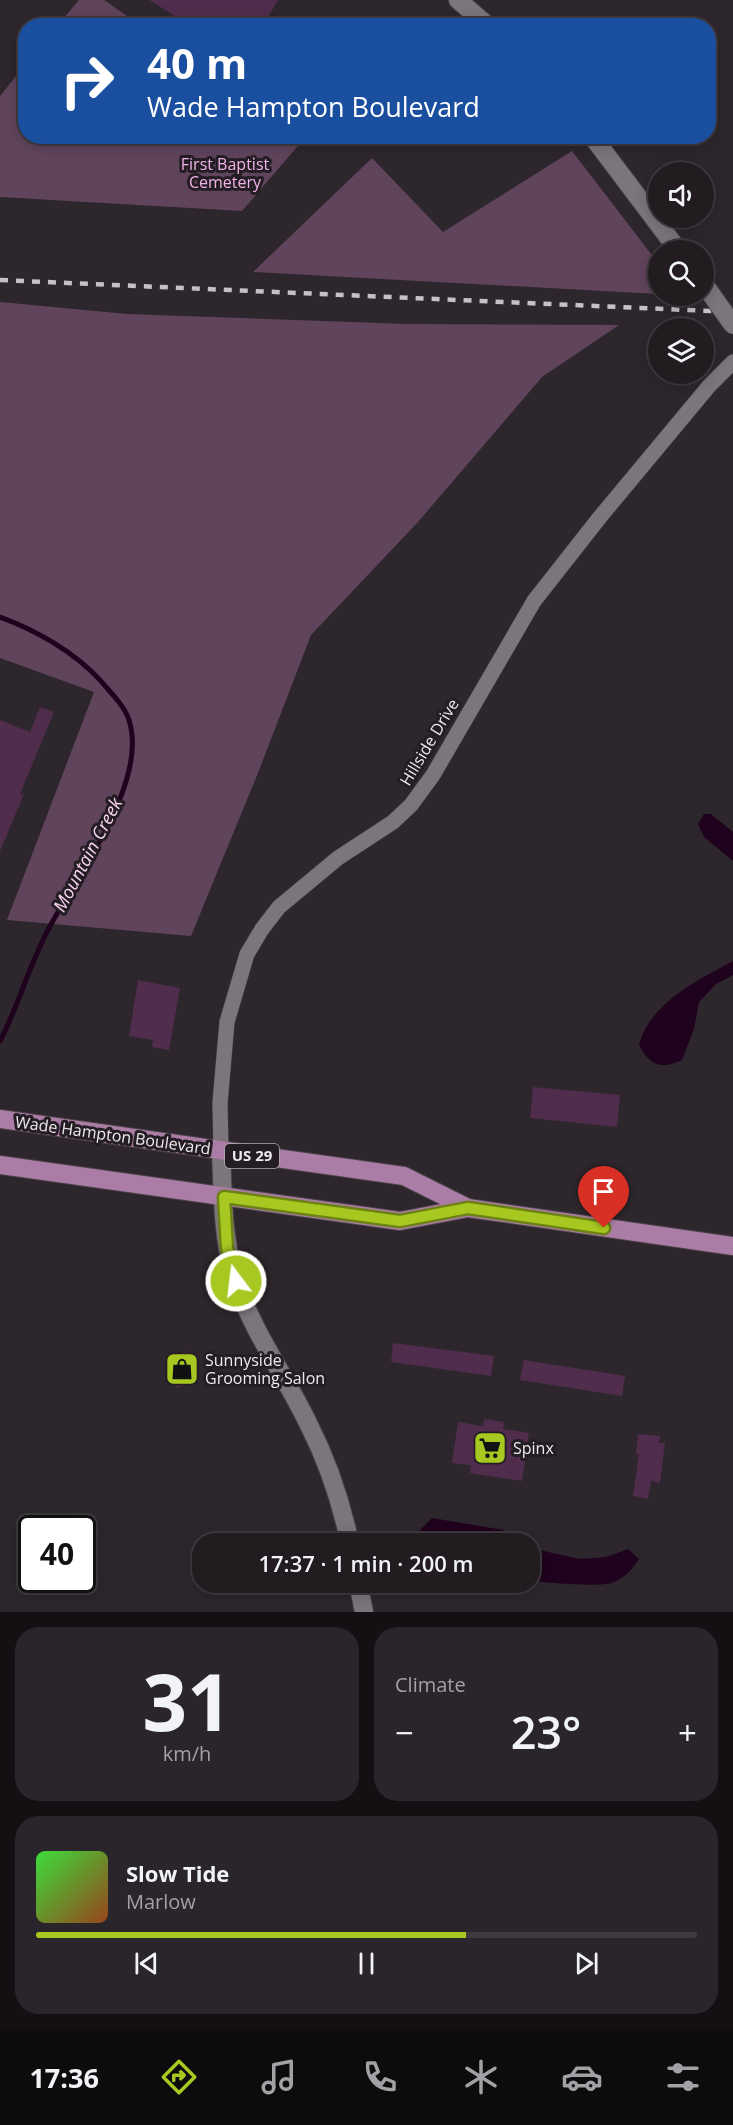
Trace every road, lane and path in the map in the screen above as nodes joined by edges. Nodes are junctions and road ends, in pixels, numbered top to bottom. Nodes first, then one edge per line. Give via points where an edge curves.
1 (458, 0) edge
2 (479, 18) edge
3 (598, 144) edge
4 (670, 240) edge
5 (714, 298) edge
6 (733, 325) edge
7 (733, 362) edge
8 (0, 1119) edge
9 (221, 1151) junction
10 (2, 1166) edge
11 (224, 1197) junction
12 (468, 1208) junction
13 (733, 1246) edge
14 (347, 1533) edge

1 - 2 street
3 - 4 street
5 - 6 street, bridge
7 - 9 street, Hillside Drive via 687,412 534,601 423,790 393,822 308,881 261,929 247,954 227,1022 220,1102
8 - 9 main road, Wade Hampton Boulevard / US 29
9 - 11 street
9 - 12 main road, Wade Hampton Boulevard / US 29 via 404,1176
10 - 11 main road, Wade Hampton Boulevard / US 29
11 - 12 main road, Wade Hampton Boulevard / US 29 via 400,1221
11 - 14 street via 227,1248 236,1281 258,1336 308,1421 327,1463
12 - 13 main road, Wade Hampton Boulevard / US 29

